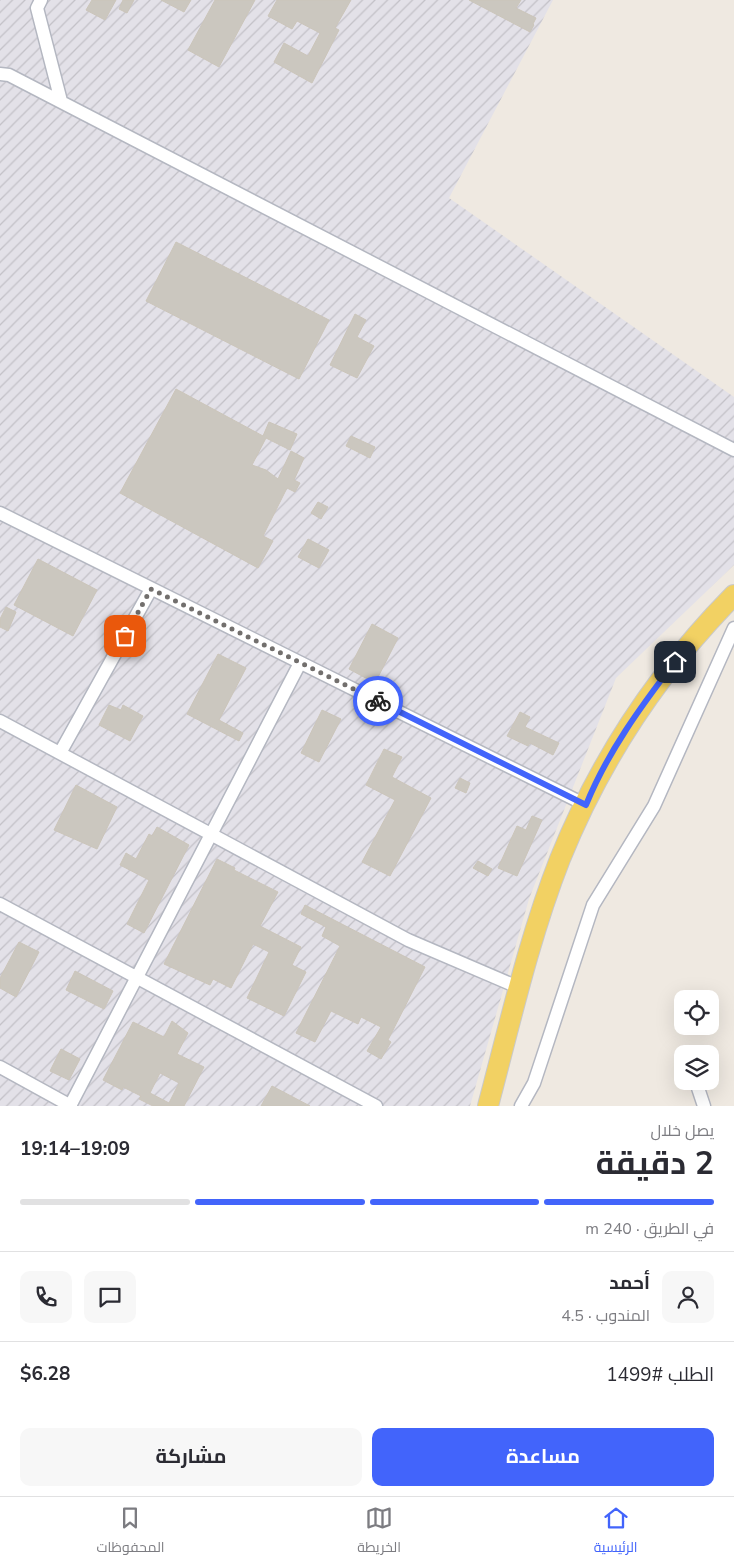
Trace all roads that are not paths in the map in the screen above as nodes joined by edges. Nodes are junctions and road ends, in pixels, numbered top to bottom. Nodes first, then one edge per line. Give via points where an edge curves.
1 (41, 0) edge
2 (0, 74) edge
3 (60, 101) junction
4 (734, 450) edge
5 (0, 513) edge
6 (151, 589) junction
7 (734, 595) edge
8 (734, 628) edge
9 (300, 663) junction
10 (0, 721) edge
11 (60, 753) junction
12 (586, 805) junction
13 (211, 834) junction
14 (0, 904) edge
15 (137, 978) junction
16 (520, 988) junction
17 (0, 1068) edge
18 (699, 1090) edge
19 (71, 1106) edge
20 (376, 1106) edge
21 (488, 1106) edge
22 (521, 1106) edge
23 (704, 1106) edge

1 - 3 street via 38,8
2 - 3 street via 9,75
3 - 4 street
5 - 6 street
6 - 9 street
6 - 11 street
7 - 12 main road via 642,705
8 - 22 street via 654,806 593,905 534,1082
9 - 12 street
9 - 13 street
10 - 11 street
11 - 13 street
12 - 16 main road via 537,924
13 - 15 street
13 - 16 street via 408,940
14 - 15 street
15 - 19 street
15 - 20 street
16 - 21 main road
17 - 19 street
18 - 23 street

